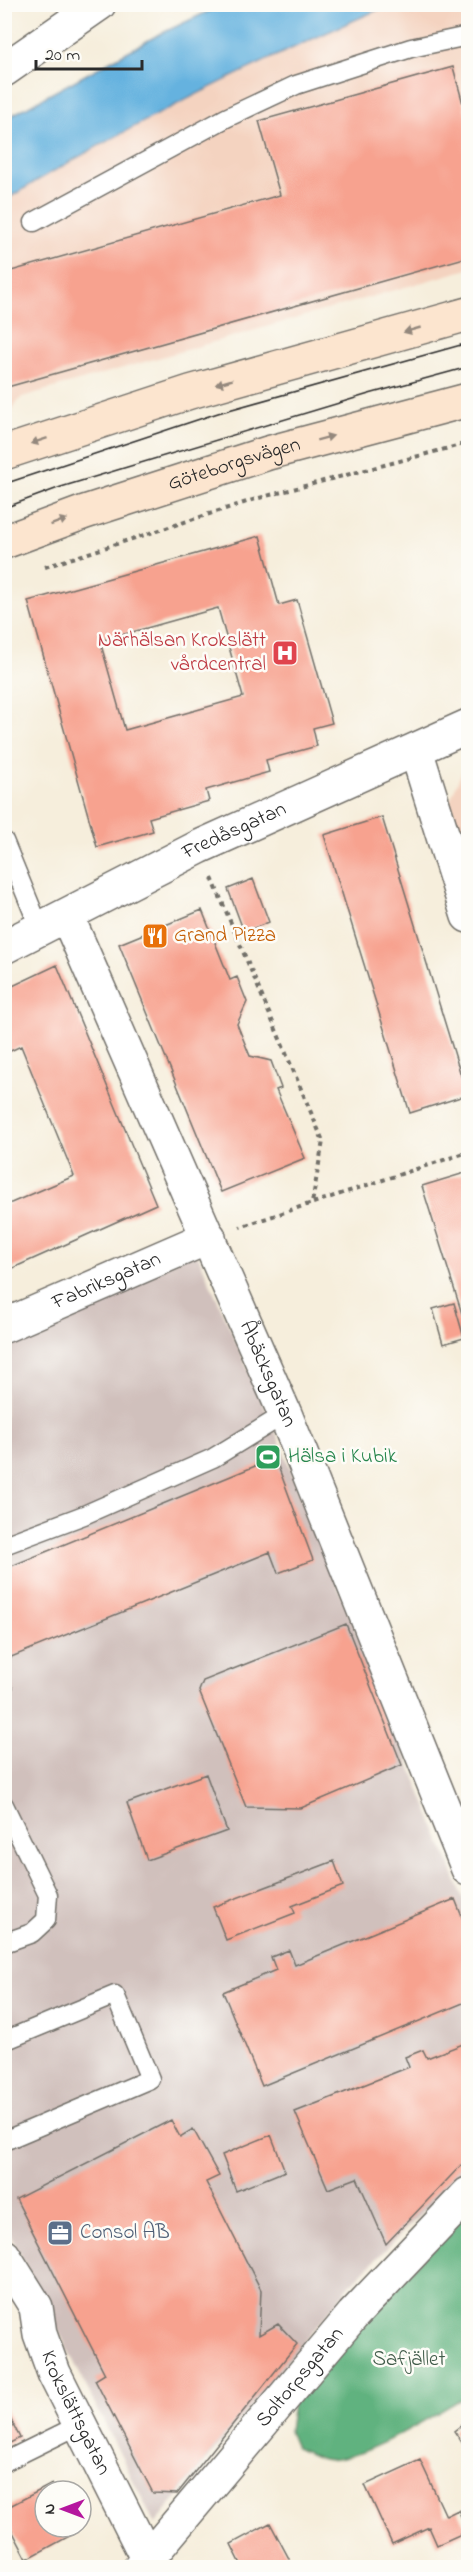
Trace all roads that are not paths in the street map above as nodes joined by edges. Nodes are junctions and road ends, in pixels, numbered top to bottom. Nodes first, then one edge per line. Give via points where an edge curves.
1 (99, 4) edge
2 (468, 36) edge
3 (4, 70) edge
4 (34, 222) dead end
5 (468, 314) edge
6 (468, 400) edge
7 (4, 453) edge
8 (4, 542) edge
9 (468, 726) edge
10 (416, 750) junction
11 (4, 841) edge
12 (468, 916) edge
13 (54, 923) junction
14 (4, 947) edge
15 (209, 1237) junction
16 (4, 1326) edge
17 (285, 1414) junction
18 (4, 1545) edge
19 (4, 1805) edge
20 (468, 1869) edge
21 (4, 1943) edge
22 (4, 2041) edge
23 (6, 2135) edge
24 (468, 2194) edge
25 (4, 2256) edge
26 (81, 2424) junction
27 (4, 2462) edge
28 (146, 2565) edge

1 - 3 street
2 - 4 lane via 411,48 296,85 226,118
5 -> 7 main road via 190,392
8 -> 6 main road, Göteborgsvägen via 268,453
9 - 10 street, Fredåsgatan
10 - 12 street
10 - 13 street, Fredåsgatan via 199,847
11 - 13 lane, Åbäcksgatan
13 - 14 street, Fredåsgatan
13 - 15 street, Åbäcksgatan
15 - 16 street, Fabriksgatan
15 - 17 street, Åbäcksgatan
17 - 18 lane via 213,1458 84,1515
17 - 20 street, Åbäcksgatan
19 - 21 lane via 48,1895 46,1920 32,1933
22 - 23 lane via 115,1995 150,2079
24 - 28 street, Soltorpsgatan via 352,2315
25 - 26 street, Krokslättsgatan via 36,2307 40,2334 54,2373
26 - 27 lane
26 - 28 street, Krokslättsgatan

